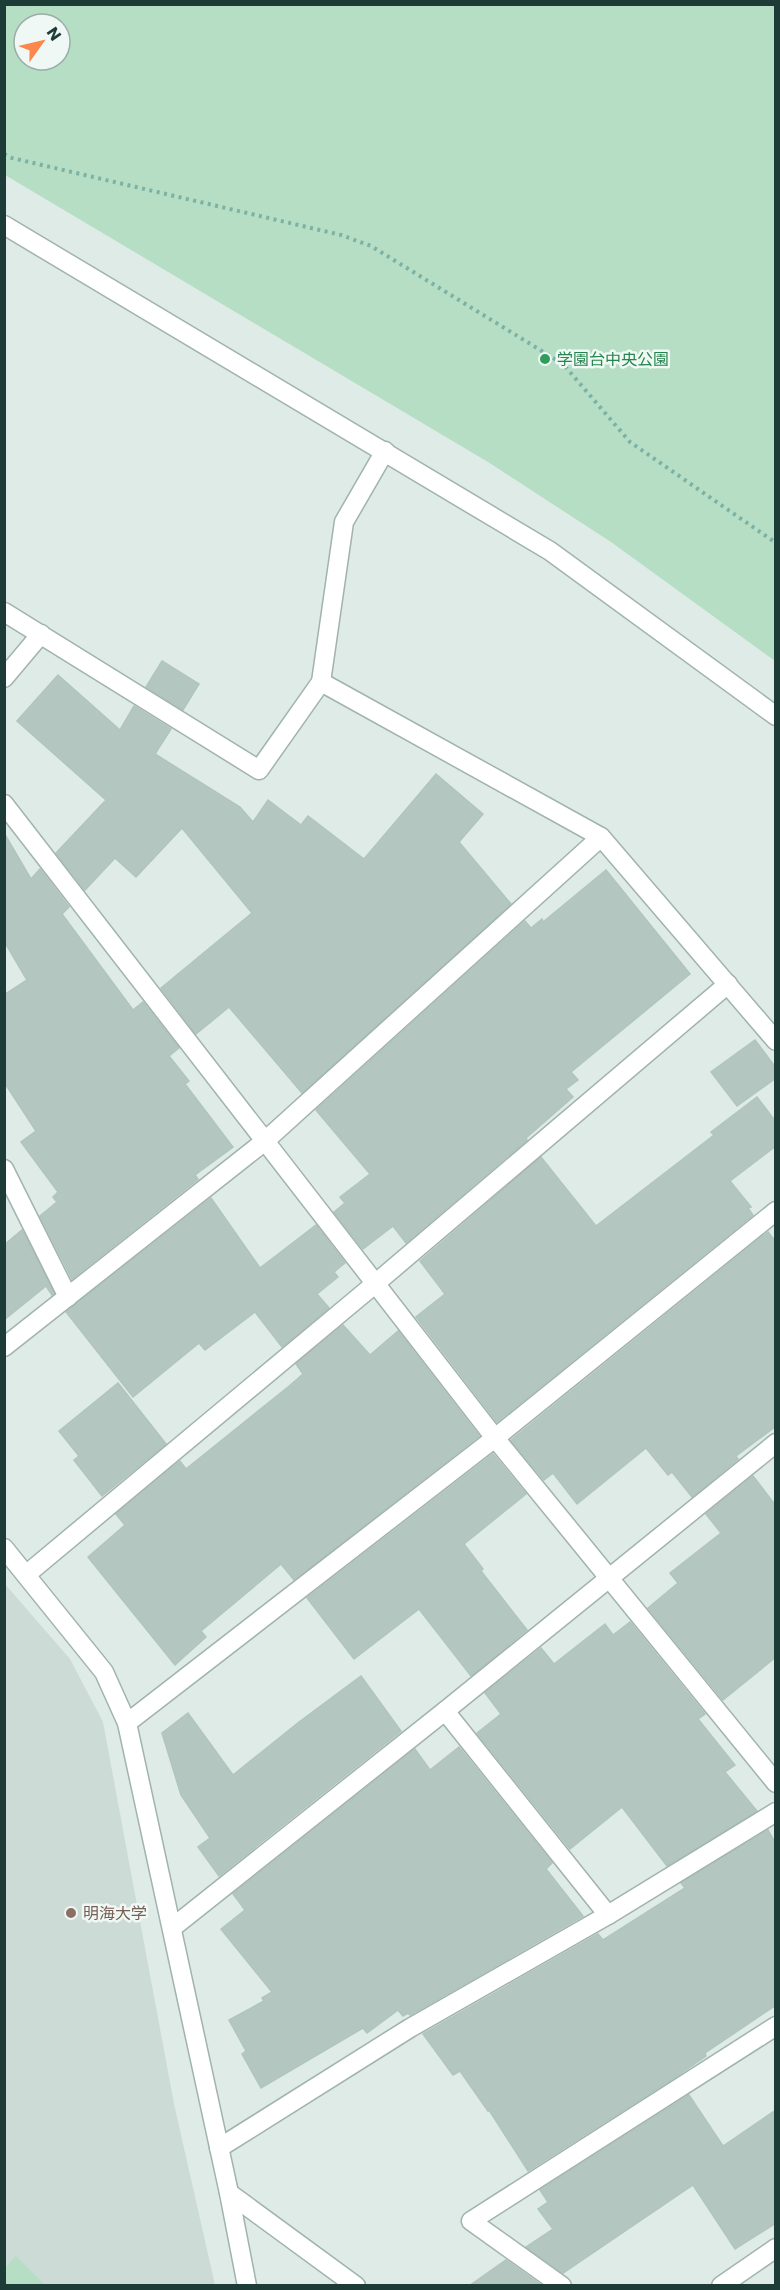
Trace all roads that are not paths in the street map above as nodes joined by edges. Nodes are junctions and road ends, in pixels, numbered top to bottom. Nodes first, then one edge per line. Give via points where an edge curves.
1 (4, 225) edge
2 (385, 451) junction
3 (4, 612) edge
4 (41, 634) junction
5 (4, 678) edge
6 (321, 682) junction
7 (776, 716) edge
8 (4, 804) edge
9 (601, 837) junction
10 (728, 984) junction
11 (776, 1041) edge
12 (265, 1141) junction
13 (4, 1169) edge
14 (776, 1211) edge
15 (376, 1283) junction
16 (69, 1296) junction
17 (4, 1347) edge
18 (495, 1438) junction
19 (776, 1443) edge
20 (4, 1548) edge
21 (27, 1574) junction
22 (610, 1578) junction
23 (445, 1712) junction
24 (127, 1723) junction
25 (776, 1783) edge
26 (776, 1812) edge
27 (608, 1915) junction
28 (172, 1928) junction
29 (776, 2026) edge
30 (219, 2148) junction
31 (229, 2193) junction
32 (776, 2248) edge
33 (246, 2286) edge
34 (356, 2286) edge
35 (562, 2286) edge
36 (721, 2286) edge

1 - 2 street
2 - 6 street via 344,522
2 - 7 street via 550,551
3 - 4 street
4 - 5 street
4 - 6 street via 259,770
6 - 9 street
8 - 12 street
9 - 10 street
9 - 12 street
10 - 11 street
10 - 15 street
12 - 15 street
12 - 16 street
13 - 16 street
14 - 18 street
15 - 18 street
15 - 21 street
16 - 17 street
18 - 22 street
18 - 24 street
19 - 22 street
20 - 21 street
21 - 24 street via 104,1672
22 - 23 street
22 - 25 street
23 - 27 street
23 - 28 street
24 - 28 street
26 - 27 street
27 - 30 street via 410,2028
28 - 30 street
29 - 35 street via 471,2220
30 - 31 street
31 - 33 street
31 - 34 street
32 - 36 street

